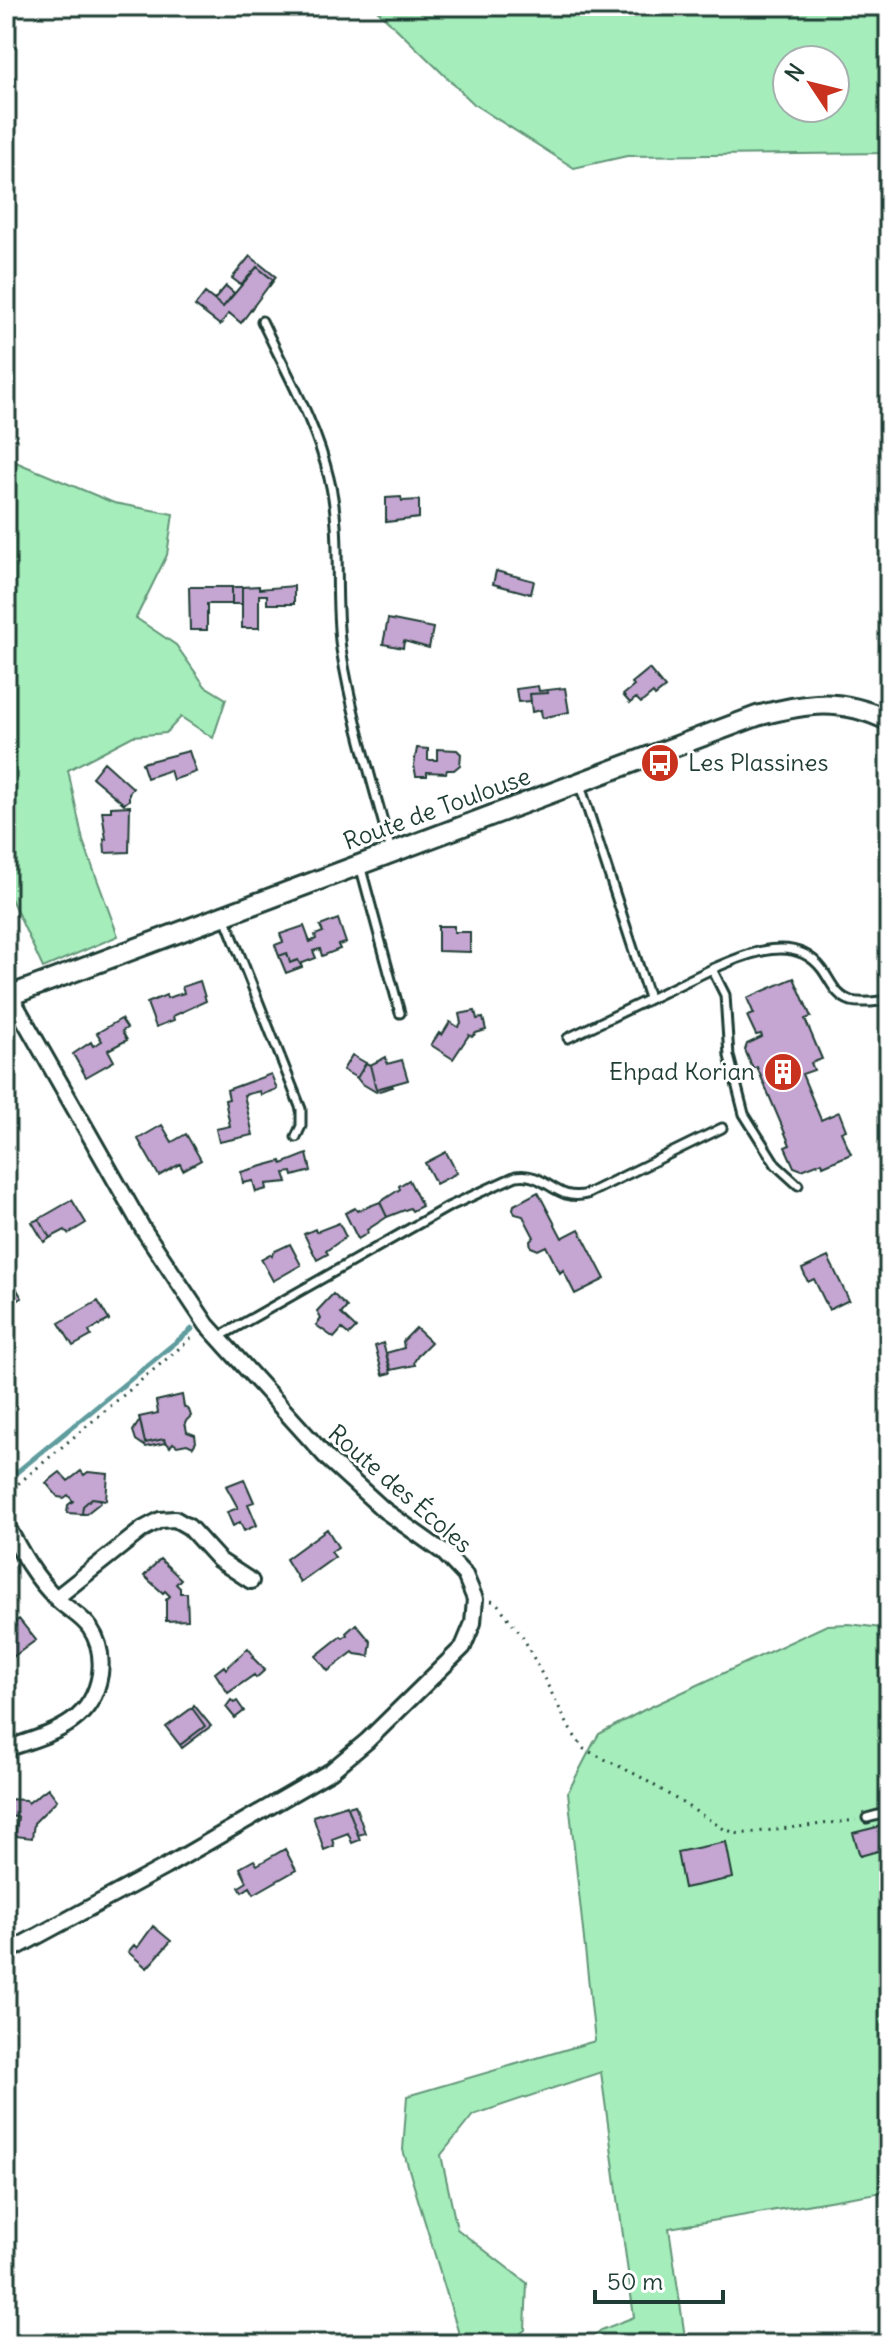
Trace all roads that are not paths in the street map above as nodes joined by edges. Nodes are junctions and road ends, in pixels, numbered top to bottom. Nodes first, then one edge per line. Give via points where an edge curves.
1 (262, 321) dead end
2 (889, 721) edge
3 (580, 783) junction
4 (391, 851) junction
5 (359, 863) junction
6 (224, 914) junction
7 (712, 969) junction
8 (8, 996) edge
9 (649, 998) junction
10 (889, 1000) edge
11 (400, 1013) dead end
12 (568, 1038) dead end
13 (722, 1128) dead end
14 (296, 1137) dead end
15 (798, 1185) dead end
16 (217, 1338) junction
17 (6, 1524) edge
18 (251, 1581) dead end
19 (56, 1598) junction
20 (6, 1749) edge
21 (889, 1812) edge
22 (867, 1818) road end
23 (6, 1953) edge

1 - 4 lane via 328,475 335,504 341,648
2 - 3 street, Route de Toulouse via 851,706 797,706
3 - 4 street, Route de Toulouse
3 - 9 lane
4 - 5 street, Route de Toulouse
5 - 6 street, Route de Toulouse
5 - 11 lane
6 - 8 street, Route de Toulouse
6 - 14 lane via 301,1109
7 - 9 lane
7 - 10 lane via 777,948 810,958 849,1001
7 - 15 lane via 725,995 729,1056 744,1114 776,1165
8 - 16 street, Route des Écoles via 143,1229
9 - 12 lane
13 - 16 lane via 575,1197 528,1174 516,1176 448,1207
16 - 23 street, Route des Écoles via 328,1459 465,1575 475,1599 473,1623 463,1647 331,1771
17 - 19 street via 25,1561
18 - 19 street via 219,1560 189,1527 175,1519 160,1520
19 - 20 street via 89,1626 99,1645 98,1685 89,1707 71,1723
21 - 22 lane

